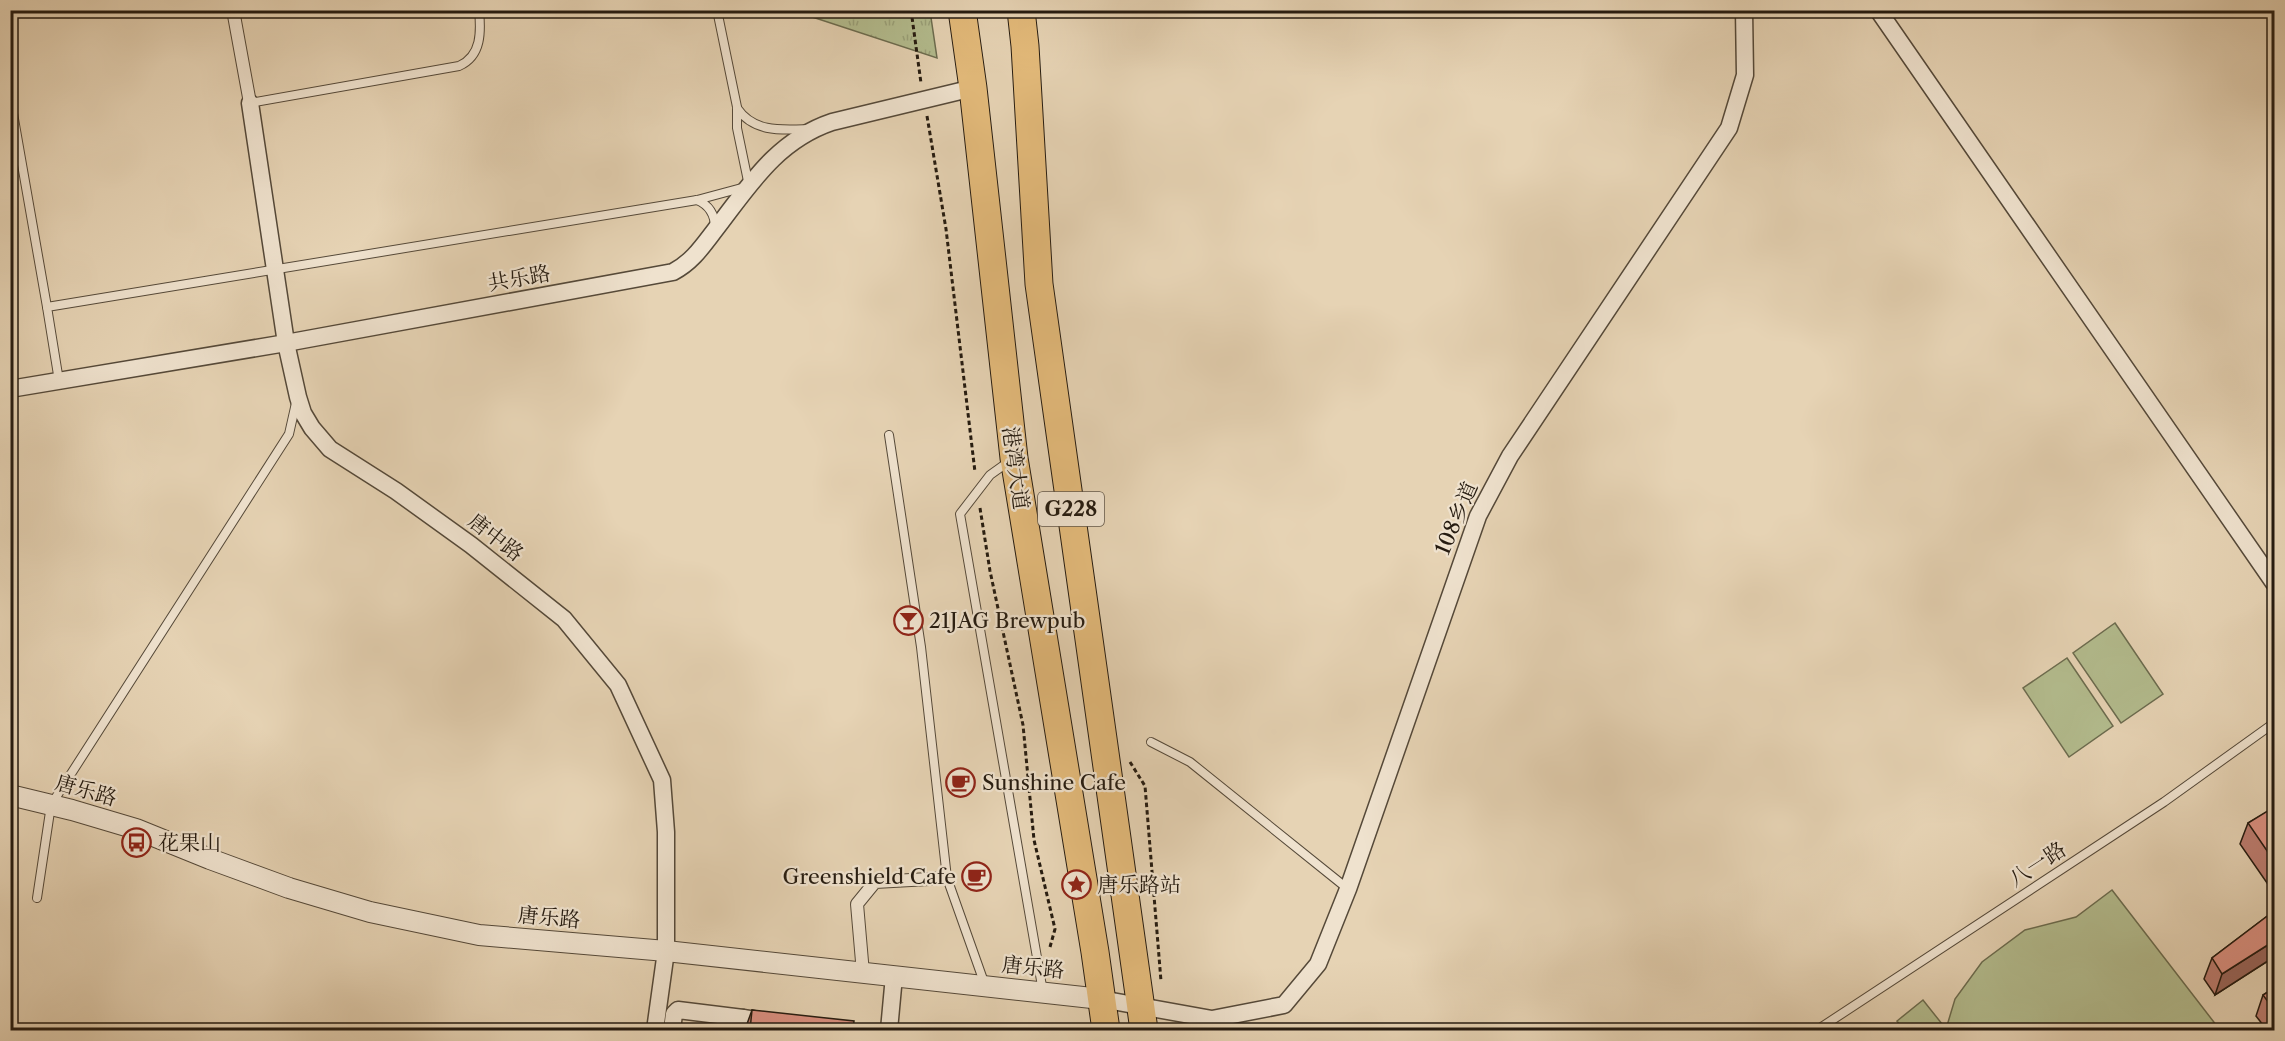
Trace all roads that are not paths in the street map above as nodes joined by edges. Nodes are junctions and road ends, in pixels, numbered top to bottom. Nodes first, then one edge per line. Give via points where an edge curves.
1 (233, 10) edge
2 (479, 10) edge
3 (717, 10) edge
4 (962, 10) edge
5 (1021, 10) edge
6 (1744, 10) edge
7 (1878, 10) edge
8 (973, 88) junction
9 (10, 96) edge
10 (250, 103) junction
11 (736, 107) junction
12 (814, 128) junction
13 (749, 186) junction
14 (697, 200) junction
15 (714, 231) junction
16 (277, 271) junction
17 (48, 307) junction
18 (286, 343) junction
19 (59, 381) junction
20 (10, 389) edge
21 (298, 397) junction
22 (889, 435) dead end
23 (1014, 458) junction
24 (2274, 583) edge
25 (2274, 723) edge
26 (1151, 742) dead end
27 (10, 795) edge
28 (51, 805) junction
29 (947, 878) junction
30 (1348, 889) junction
31 (37, 898) dead end
32 (666, 951) junction
33 (863, 973) junction
34 (894, 975) junction
35 (985, 986) junction
36 (1043, 992) junction
37 (1101, 999) junction
38 (1149, 1015) edge
39 (741, 1024) edge
40 (787, 1024) edge
41 (1215, 1024) edge
42 (655, 1030) edge
43 (672, 1030) edge
44 (889, 1030) edge
45 (1106, 1030) edge
46 (1817, 1030) edge

1 - 10 street
2 - 10 lane via 480,39 470,58 459,66
3 - 11 lane
4 - 8 highway, 港湾大道 / G228
5 - 38 highway, G228 via 1039,284
6 - 30 street, 108乡道 via 1745,75 1729,128 1510,456 1478,516
7 - 24 street
8 - 12 street, 共乐路
8 - 23 highway, 港湾大道 / G228
9 - 17 lane
10 - 16 street, 唐中路
11 - 12 lane via 748,121 762,128
11 - 13 lane
12 - 13 street, 共乐路 via 782,149
13 - 14 lane
13 - 15 street, 共乐路
14 - 15 lane via 711,212
14 - 16 lane
15 - 18 street, 共乐路 via 694,258 673,272
16 - 17 lane
16 - 18 street, 唐中路
17 - 19 lane
18 - 19 street, 共乐路
18 - 21 street, 唐中路
19 - 20 street, 共乐路
21 - 28 lane via 289,434
21 - 32 street, 唐中路 via 312,428 330,448 471,545 564,619 618,685 662,780
22 - 29 lane via 921,647
23 - 36 lane via 990,475 960,514
23 - 37 highway, 港湾大道 / G228
25 - 46 lane, 八一路 via 2164,802
26 - 30 lane via 1190,762
27 - 28 street, 唐乐路
28 - 31 lane
28 - 32 street, 唐乐路 via 136,829 290,888 370,912 479,935
29 - 33 street via 875,882 857,904
29 - 35 lane
30 - 41 street, 108乡道 via 1318,964 1284,1005
32 - 33 street, 唐乐路
32 - 42 street, 唐中路
33 - 34 street, 唐乐路
34 - 35 street, 唐乐路
34 - 44 street
35 - 36 street, 唐乐路
36 - 37 street, 唐乐路
37 - 38 street, 108乡道
37 - 45 highway, 港湾大道 / G228
38 - 41 street, 108乡道
39 - 40 street
39 - 43 street via 678,1010

